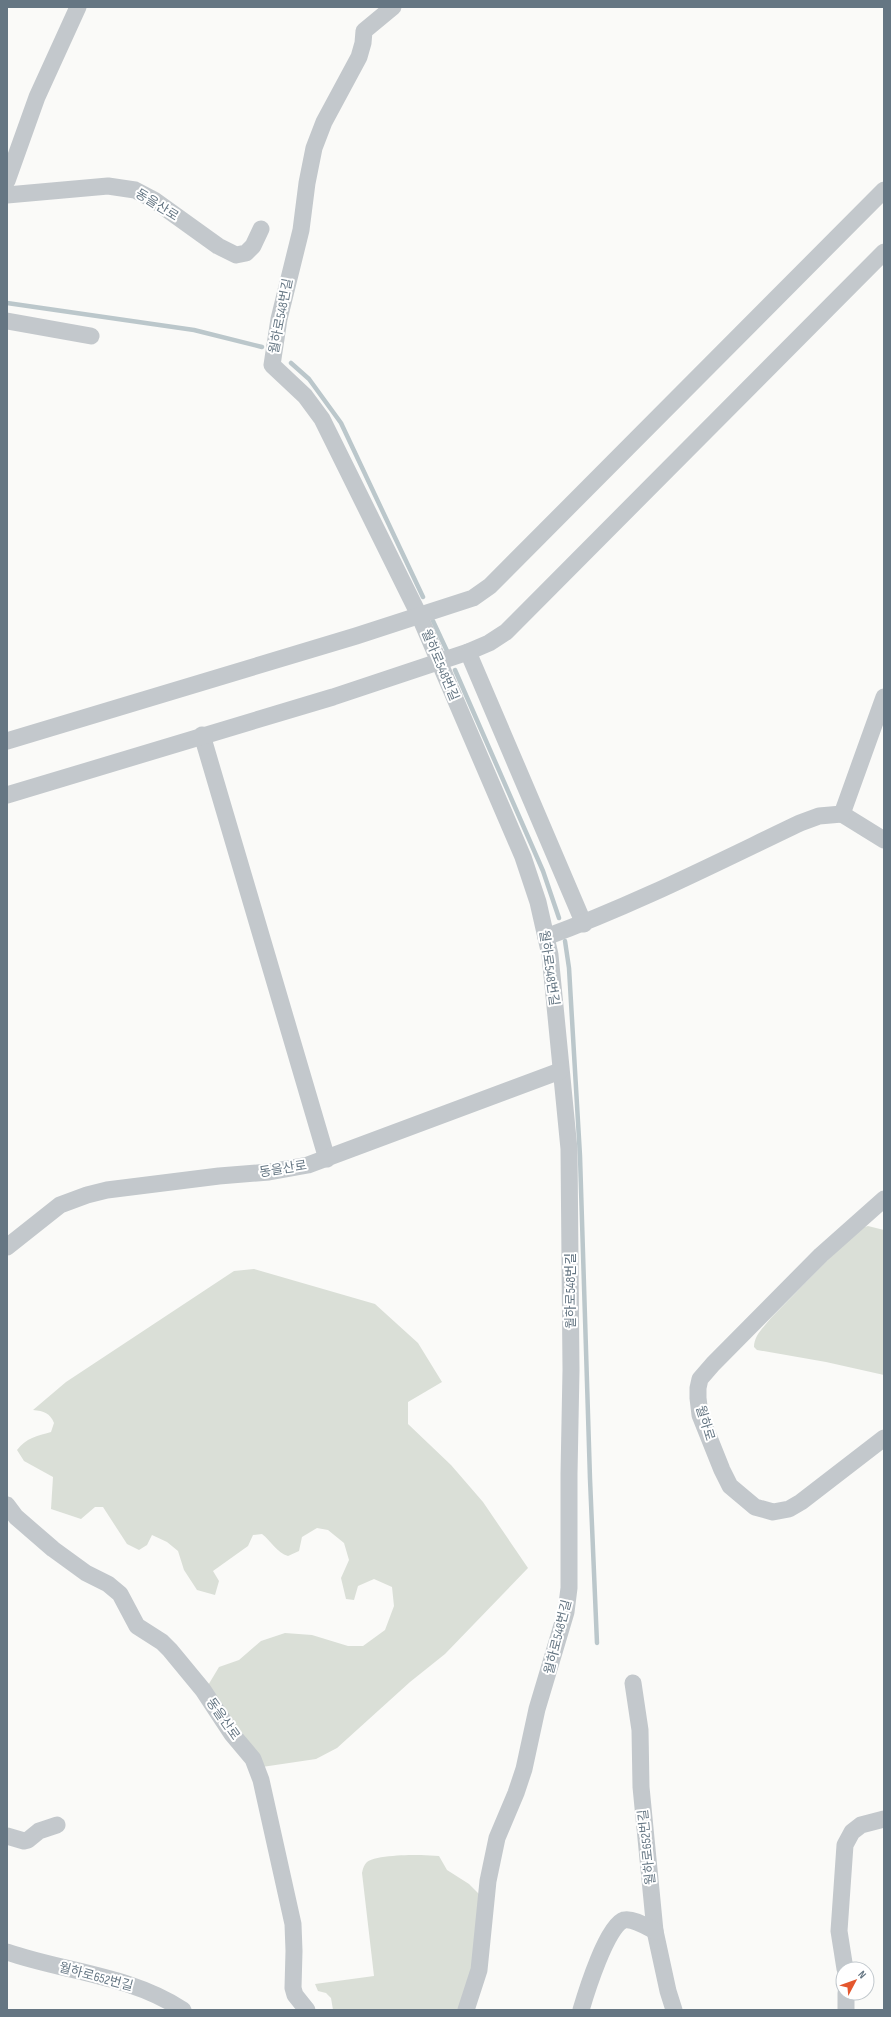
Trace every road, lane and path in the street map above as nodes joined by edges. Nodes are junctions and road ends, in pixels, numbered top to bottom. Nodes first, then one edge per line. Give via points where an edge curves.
1 (78, 7) edge
2 (393, 7) edge
3 (7, 181) edge
4 (884, 190) edge
5 (7, 195) edge
6 (261, 230) dead end
7 (884, 252) edge
8 (7, 321) edge
9 (92, 336) dead end
10 (419, 615) junction
11 (468, 652) junction
12 (438, 662) junction
13 (884, 697) edge
14 (202, 735) junction
15 (7, 741) edge
16 (7, 795) edge
17 (842, 814) junction
18 (884, 840) edge
19 (584, 924) junction
20 (546, 937) junction
21 (560, 1071) junction
22 (327, 1159) junction
23 (884, 1199) edge
24 (7, 1247) edge
25 (884, 1438) edge
26 (7, 1505) edge
27 (633, 1682) dead end
28 (884, 1819) edge
29 (57, 1825) dead end
30 (7, 1836) edge
31 (655, 1931) junction
32 (7, 1952) edge
33 (844, 1961) edge
34 (182, 2010) edge
35 (307, 2010) edge
36 (466, 2010) edge
37 (581, 2010) edge
38 (674, 2010) edge

1 - 3 street via 37,97
2 - 10 street, 월하로548번길 via 364,31 359,57 324,122 314,148 301,230 279,319 272,365 305,396 322,419
4 - 10 street via 490,586 473,598
5 - 6 street, 동을산로 via 108,186 135,190 154,200 218,246 236,255 246,253 253,246
7 - 11 street via 520,619 506,632
8 - 9 street
10 - 12 street, 월하로548번길
10 - 15 street via 348,639
11 - 12 street
11 - 19 street
12 - 14 street via 333,697
12 - 20 street, 월하로548번길 via 523,857
13 - 17 street
14 - 16 street
14 - 22 street
17 - 18 street
17 - 19 street via 819,816 800,822 675,884
19 - 20 street
20 - 21 street, 월하로548번길 via 550,955
21 - 22 street, 동을산로
21 - 36 street, 월하로548번길 via 569,1149 571,1231 571,1420 568,1474 570,1588 566,1612 537,1709 524,1768 497,1838 488,1881 479,1970
22 - 24 street, 동을산로 via 269,1172 107,1190 87,1195 60,1205
23 - 25 street, 월하로 via 821,1255 713,1364 700,1379 698,1388 700,1415 722,1470 730,1486 755,1507 774,1512 789,1509
26 - 35 street, 동을산로 via 58,1553 120,1594 137,1626 162,1642 183,1665 253,1759 261,1780 292,1919 293,1988 295,1995
27 - 31 street, 월하로652번길 via 640,1730 640,1786
28 - 33 street via 861,1825 852,1832 845,1845 839,1931
29 - 30 street via 39,1831 24,1841
31 - 37 street via 632,1921 625,1920 617,1924 604,1948
31 - 38 street, 월하로652번길
32 - 34 street, 월하로652번길 via 32,1961 125,1983 169,2001

